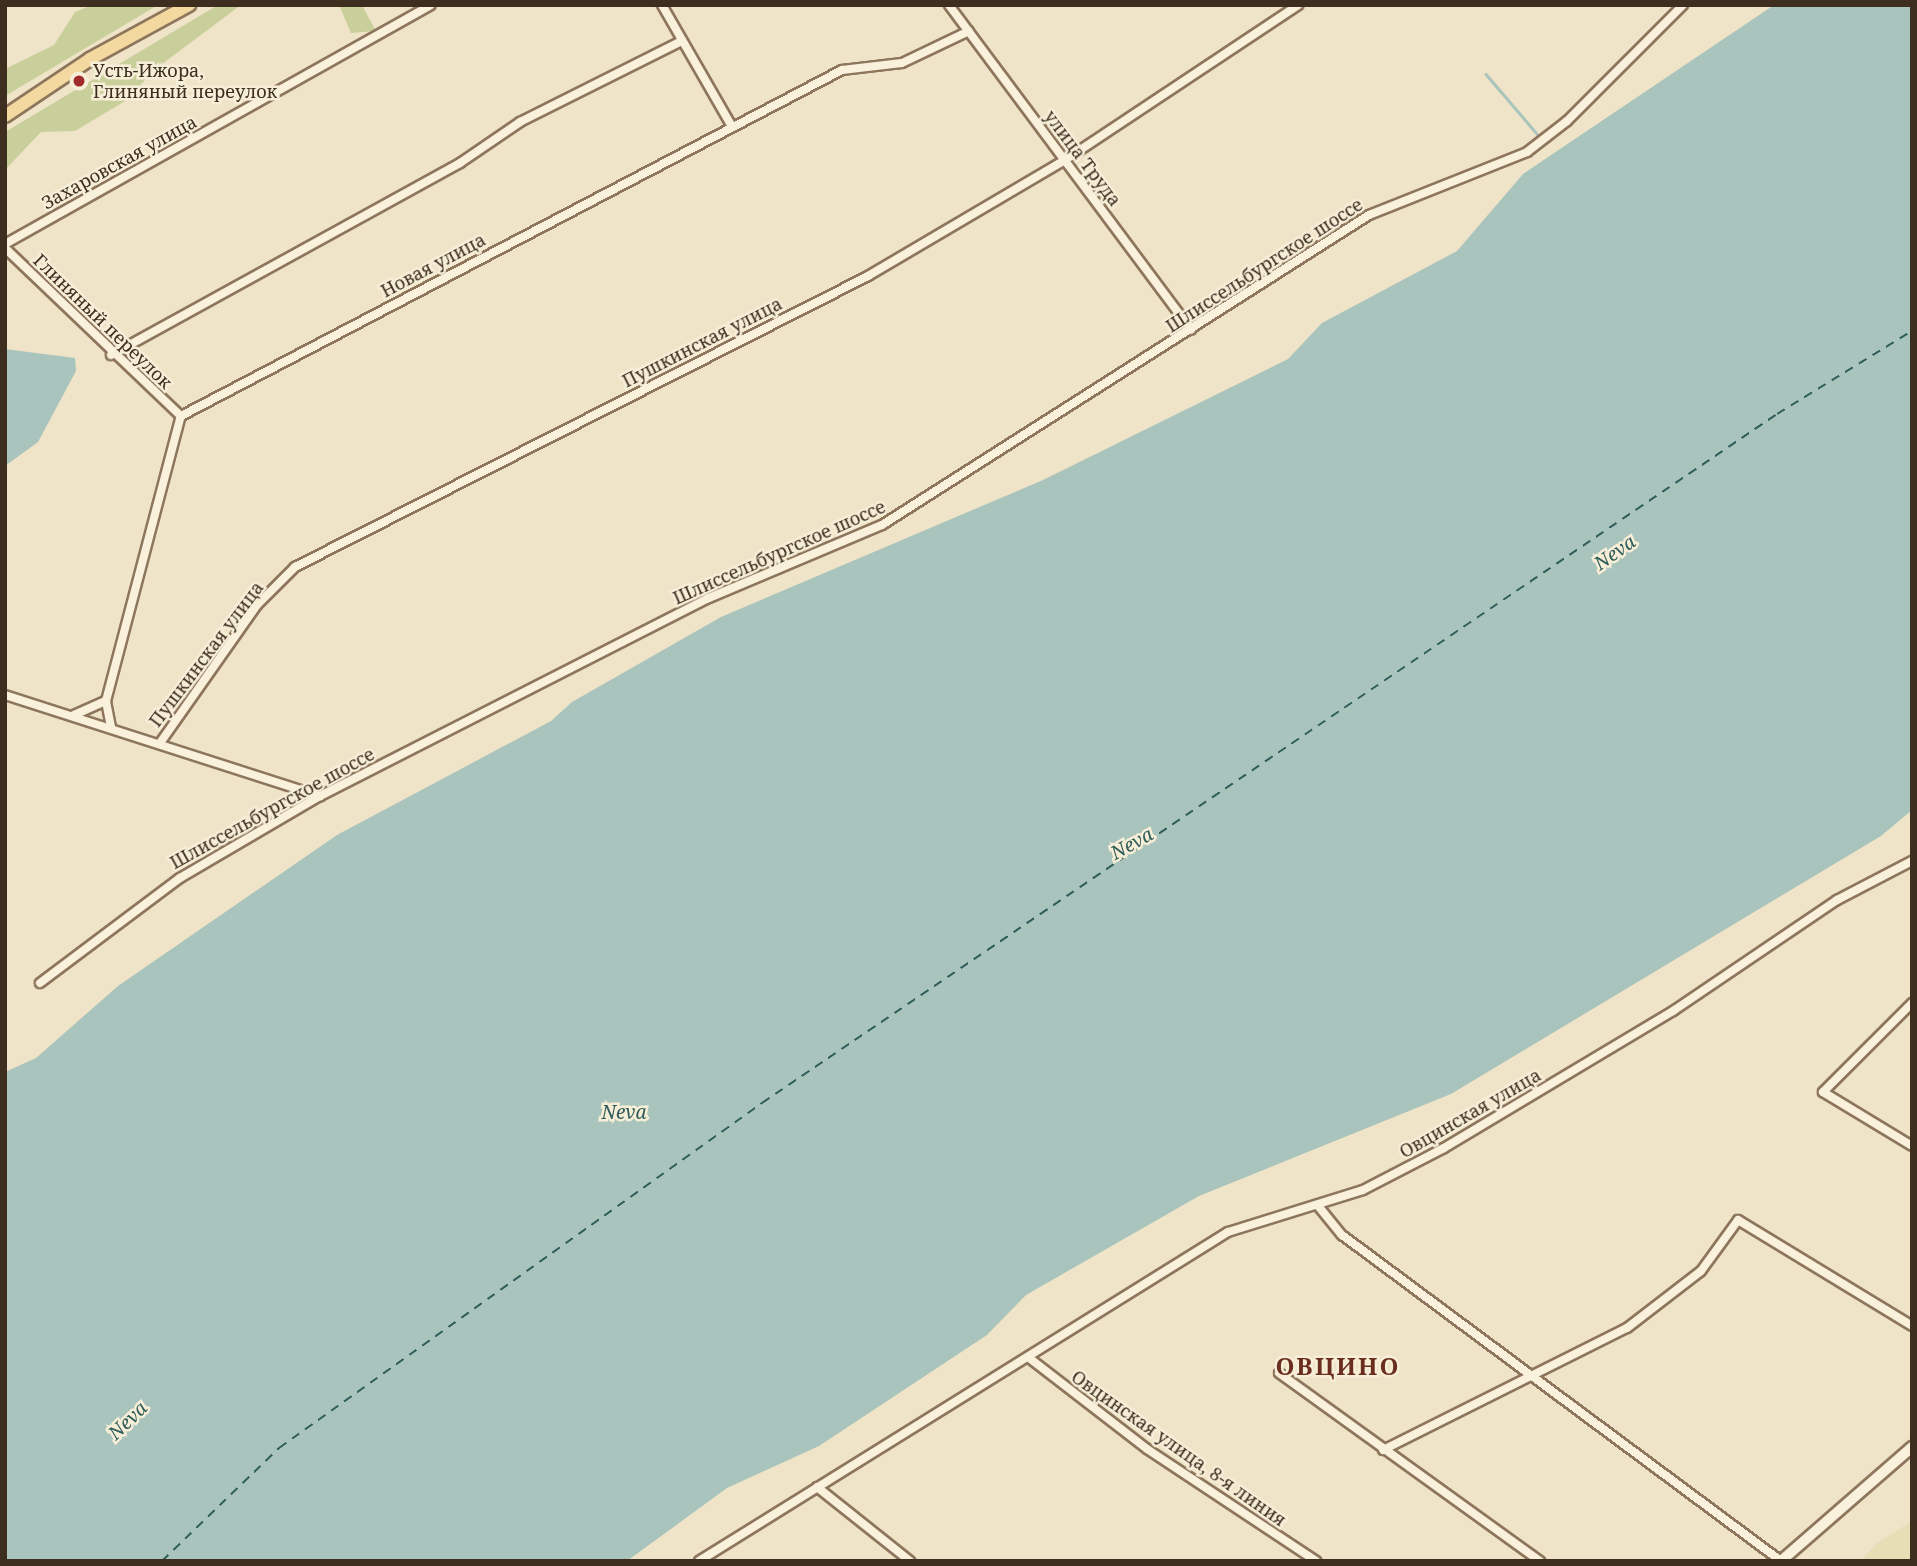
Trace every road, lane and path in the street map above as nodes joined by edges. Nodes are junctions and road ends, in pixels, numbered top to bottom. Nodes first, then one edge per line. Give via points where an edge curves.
1 (189, 5) edge
2 (431, 5) edge
3 (662, 5) edge
4 (949, 5) edge
5 (1298, 5) edge
6 (1683, 5) edge
7 (969, 31) junction
8 (682, 41) junction
9 (5, 116) edge
10 (732, 125) junction
11 (1065, 160) junction
12 (5, 246) edge
13 (1191, 330) junction
14 (111, 355) junction
15 (181, 416) junction
16 (5, 695) edge
17 (106, 701) junction
18 (74, 715) junction
19 (111, 727) junction
20 (160, 743) junction
21 (320, 796) junction
22 (1912, 861) edge
23 (40, 983) dead end
24 (1912, 1003) edge
25 (1912, 1146) edge
26 (1319, 1207) junction
27 (1912, 1326) edge
28 (1028, 1357) junction
29 (1279, 1373) dead end
30 (1527, 1375) junction
31 (1912, 1447) edge
32 (1383, 1450) junction
33 (817, 1487) junction
34 (699, 1561) edge
35 (911, 1561) edge
36 (1316, 1561) edge
37 (1540, 1561) edge
38 (1781, 1561) edge

1 - 9 main road via 90,59
2 - 12 street, Захаровская улица
3 - 8 street
4 - 7 street, улица Труда
5 - 11 street, Пушкинская улица
6 - 13 street, Шлиссельбургское шоссе via 1567,121 1527,152 1392,202
7 - 10 street, Новая улица via 902,63 842,70
7 - 11 street, улица Труда
8 - 10 street
8 - 14 street via 520,122 460,163
10 - 15 street, Новая улица
11 - 13 street, улица Труда
11 - 20 street, Пушкинская улица via 868,276 295,567 257,605
12 - 14 street, Глиняный переулок
13 - 21 street, Шлиссельбургское шоссе via 882,525 709,598
14 - 15 street, Глиняный переулок
15 - 17 street
16 - 18 street
17 - 18 street
17 - 19 street
18 - 19 street
19 - 20 street
20 - 21 street
21 - 23 street, Шлиссельбургское шоссе via 180,877
22 - 26 street, Овцинская улица via 1837,900 1673,1011 1444,1148
24 - 25 street via 1823,1092
26 - 28 street, Овцинская улица via 1228,1232 1053,1335
26 - 30 street via 1342,1235
27 - 30 street via 1738,1220 1701,1271 1627,1328
28 - 33 street, Овцинская улица
28 - 36 street, Овцинская улица, 8-я линия via 1147,1449
29 - 32 street
30 - 32 street
30 - 38 street via 1730,1516
31 - 38 main road
32 - 37 street
33 - 34 street, Овцинская улица
33 - 35 street

